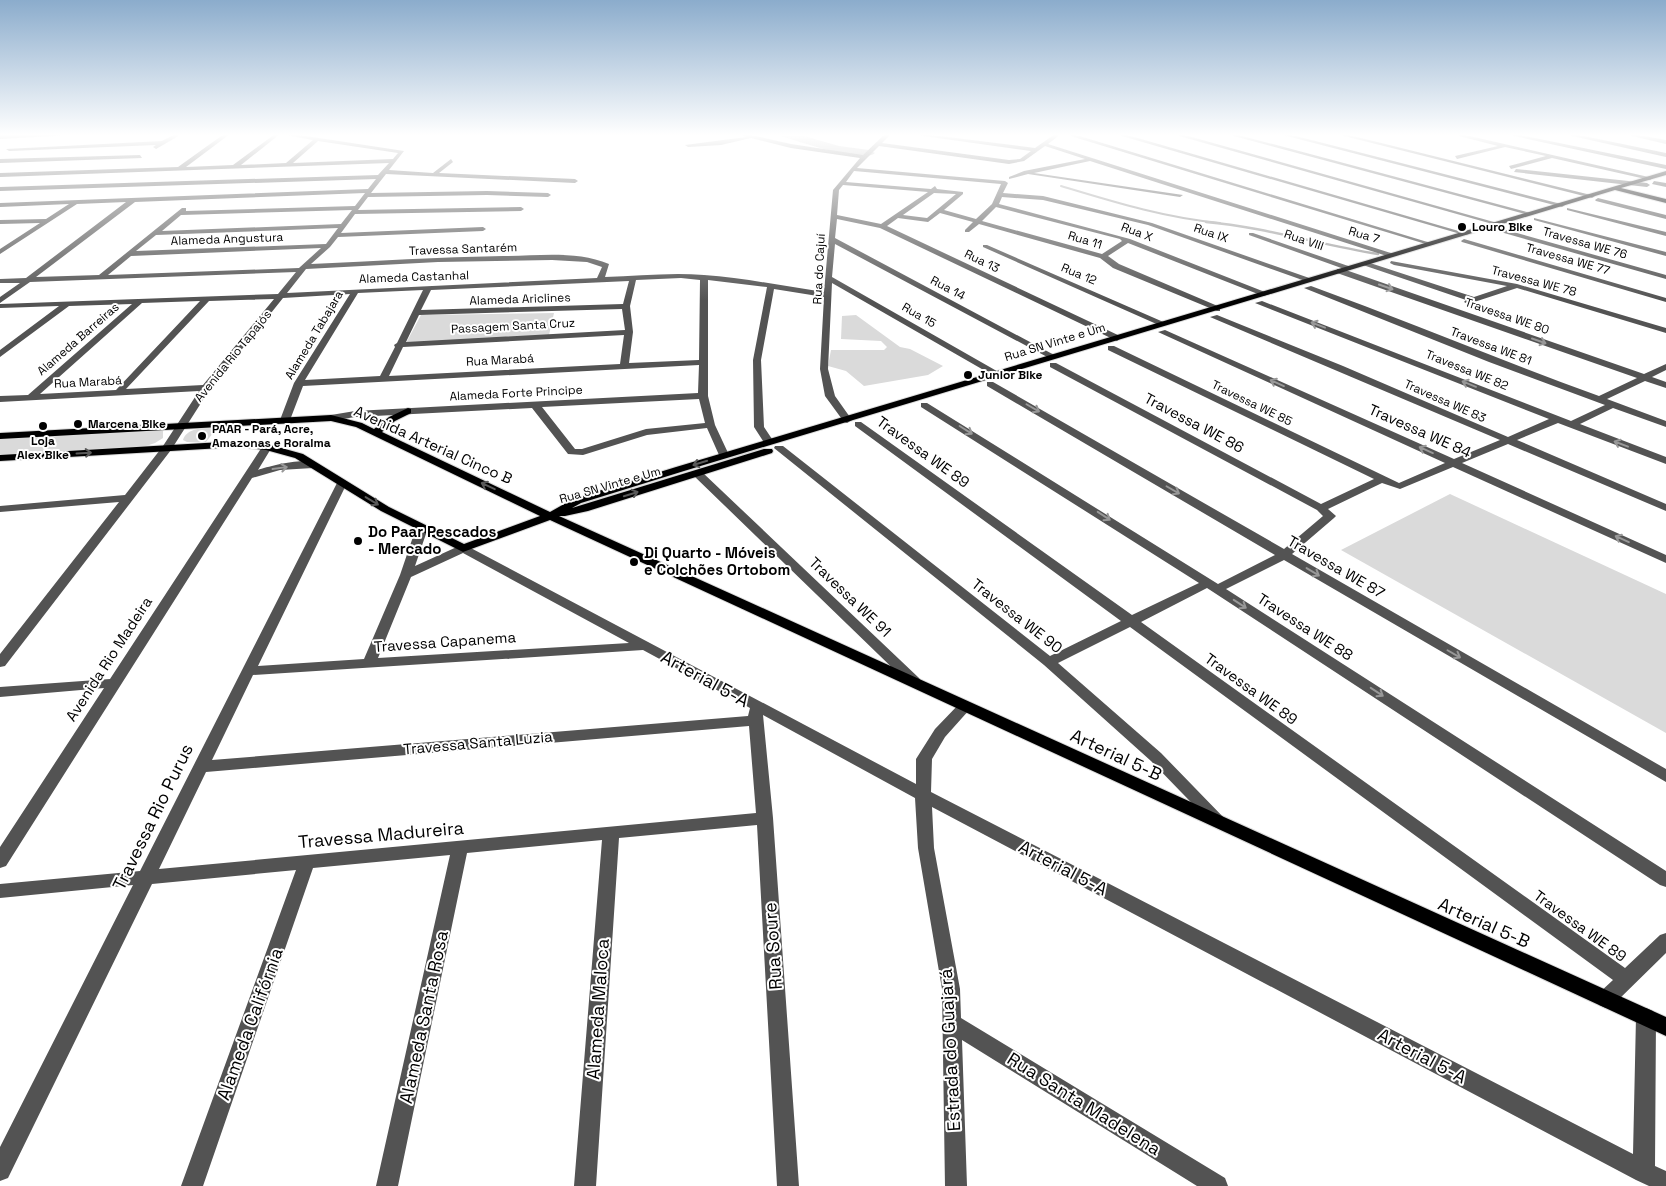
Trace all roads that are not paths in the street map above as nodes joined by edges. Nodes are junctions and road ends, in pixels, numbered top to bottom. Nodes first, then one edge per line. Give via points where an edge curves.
1 (151, 189) edge
2 (372, 189) edge
3 (837, 189) edge
4 (925, 189) edge
5 (1002, 189) edge
6 (1139, 189) edge
7 (1182, 189) edge
8 (1247, 189) edge
9 (1281, 189) edge
10 (1312, 189) edge
11 (1373, 189) edge
12 (1437, 189) edge
13 (1497, 189) edge
14 (1561, 189) edge
15 (1616, 189) edge
16 (1618, 189) edge
17 (1633, 189) edge
18 (933, 190) junction
19 (1627, 191) junction
20 (369, 193) junction
21 (1262, 194) junction
22 (548, 195) dead end
23 (1001, 195) junction
24 (1252, 196) dead end
25 (199, 197) junction
26 (1243, 198) dead end
27 (1595, 198) junction
28 (1214, 200) junction
29 (1666, 200) edge
30 (132, 201) junction
31 (76, 202) junction
32 (1224, 202) junction
33 (995, 204) junction
34 (0, 205) edge
35 (1565, 207) junction
36 (521, 209) dead end
37 (356, 210) junction
38 (940, 211) junction
39 (178, 213) junction
40 (833, 216) junction
41 (898, 216) junction
42 (1533, 216) junction
43 (1666, 217) edge
44 (46, 221) junction
45 (0, 222) edge
46 (979, 222) junction
47 (344, 226) junction
48 (882, 226) junction
49 (1498, 227) junction
50 (483, 229) dead end
51 (967, 231) dead end
52 (154, 233) junction
53 (1251, 234) dead end
54 (1666, 234) edge
55 (337, 235) junction
56 (1465, 237) junction
57 (21, 238) junction
58 (7, 239) dead end
59 (831, 239) junction
60 (1128, 240) junction
61 (1431, 244) junction
62 (328, 246) junction
63 (985, 246) dead end
64 (0, 252) edge
65 (128, 254) junction
66 (1666, 254) edge
67 (1102, 256) junction
68 (1393, 259) junction
69 (1364, 264) junction
70 (303, 268) junction
71 (1377, 268) junction
72 (1340, 271) joint
73 (1351, 271) junction
74 (100, 277) junction
75 (704, 277) junction
76 (1320, 277) junction
77 (1666, 277) edge
78 (633, 278) junction
79 (828, 278) junction
80 (0, 280) edge
81 (29, 280) junction
82 (600, 280) junction
83 (1330, 281) junction
84 (1309, 284) junction
85 (771, 285) junction
86 (1516, 286) junction
87 (428, 288) junction
88 (355, 290) junction
89 (1266, 294) junction
90 (828, 295) junction
91 (282, 296) junction
92 (206, 298) junction
93 (141, 300) junction
94 (1474, 300) junction
95 (1666, 300) edge
96 (0, 301) edge
97 (1259, 303) junction
98 (68, 304) junction
99 (0, 306) edge
100 (626, 306) junction
101 (1447, 309) junction
102 (414, 313) junction
103 (1215, 313) junction
104 (1163, 328) junction
105 (1666, 331) edge
106 (629, 332) junction
107 (1122, 337) junction
108 (1137, 340) junction
109 (398, 345) junction
110 (1111, 348) junction
111 (0, 354) edge
112 (1053, 361) junction
113 (704, 362) junction
114 (624, 366) junction
115 (1666, 367) edge
116 (1643, 377) junction
117 (383, 379) junction
118 (994, 379) junction
119 (299, 383) junction
120 (1666, 385) edge
121 (206, 388) junction
122 (118, 394) junction
123 (703, 396) junction
124 (30, 398) junction
125 (0, 399) edge
126 (1600, 399) junction
127 (924, 404) junction
128 (1614, 404) junction
129 (536, 405) junction
130 (408, 411) junction
131 (331, 418) junction
132 (285, 420) junction
133 (1558, 420) junction
134 (852, 422) junction
135 (1572, 424) junction
136 (1666, 424) edge
137 (710, 425) junction
138 (179, 426) junction
139 (375, 433) junction
140 (0, 436) edge
141 (1508, 442) junction
142 (774, 445) junction
143 (266, 447) junction
144 (167, 448) junction
145 (746, 453) junction
146 (724, 455) junction
147 (0, 458) edge
148 (1666, 461) edge
149 (1456, 463) junction
150 (313, 465) junction
151 (698, 474) junction
152 (248, 476) junction
153 (1382, 479) junction
154 (342, 483) junction
155 (126, 498) junction
156 (1321, 508) junction
157 (1666, 508) edge
158 (2, 511) edge
159 (550, 516) junction
160 (422, 528) junction
161 (463, 548) junction
162 (1284, 555) junction
163 (1666, 559) edge
164 (406, 575) junction
165 (1213, 586) junction
166 (1130, 622) junction
167 (644, 646) junction
168 (1049, 662) junction
169 (0, 663) edge
170 (369, 664) junction
171 (248, 671) junction
172 (914, 681) junction
173 (113, 683) junction
174 (0, 692) edge
175 (965, 706) junction
176 (756, 713) junction
177 (200, 767) junction
178 (1666, 776) edge
179 (923, 795) junction
180 (765, 818) junction
181 (1222, 825) junction
182 (611, 833) junction
183 (460, 847) junction
184 (0, 861) edge
185 (307, 862) junction
186 (146, 877) junction
187 (1666, 880) edge
188 (0, 891) edge
189 (1666, 941) edge
190 (1626, 979) junction
191 (1606, 999) junction
192 (1646, 1017) junction
193 (952, 1023) junction
194 (1666, 1027) edge
195 (0, 1170) edge
196 (1644, 1172) junction
197 (1666, 1183) edge
198 (192, 1186) edge
199 (387, 1186) edge
200 (585, 1186) edge
201 (788, 1186) edge
202 (956, 1186) edge
203 (1216, 1186) edge

1 - 30 street
2 - 20 street, Avenida Rio Tapajós
3 - 40 street, Rua do Cajuí
4 - 18 street
5 - 23 street
6 - 28 street
7 - 28 street, Rua 7
8 - 21 street
9 - 21 street
10 - 56 street, Travessa WE 77
11 - 49 street, Travessa WE 76
12 - 42 street
13 - 35 street
14 - 27 street
15 - 27 main road, Rua SN Vinte e Um
16 - 19 main road
17 - 19 main road, Rua SN Vinte e Um
18 - 38 street via 961,193
18 - 41 street
19 - 27 main road, Rua SN Vinte e Um
19 - 29 main road
20 - 22 street
20 - 25 street
20 - 37 street, Avenida Rio Tapajós
21 - 24 street
21 - 61 street
23 - 33 street
23 - 84 street, Rua IX via 1043,198 1159,226
25 - 30 street
25 - 39 street
26 - 32 street
27 - 35 main road, Rua SN Vinte e Um
27 - 43 street
28 - 32 street, Rua 7
30 - 31 street
30 - 81 street
31 - 34 street
31 - 44 street
32 - 68 street, Rua 7
33 - 46 street
33 - 60 street, Rua X
35 - 42 main road, Rua SN Vinte e Um
35 - 54 street
36 - 37 street
37 - 39 street
37 - 47 street, Avenida Rio Tapajós
38 - 41 street via 928,220
38 - 46 street, Rua 11
39 - 52 street
40 - 48 street, Rua 13
40 - 59 street, Rua do Cajuí
41 - 48 street
42 - 49 main road, Rua SN Vinte e Um
42 - 66 street
44 - 45 street
44 - 57 street
46 - 51 street
46 - 67 street, Rua 11
47 - 52 street
47 - 55 street, Avenida Rio Tapajós
48 - 107 street, Rua 13
49 - 56 main road, Rua SN Vinte e Um
49 - 77 street, Travessa WE 76
50 - 55 street
52 - 65 street
53 - 73 street, Rua VIII
55 - 62 street, Avenida Rio Tapajós
56 - 61 main road, Rua SN Vinte e Um
56 - 68 main road, Rua SN Vinte e Um
56 - 95 street, Travessa WE 77
57 - 58 street
57 - 64 street
59 - 79 street, Rua do Cajuí
59 - 112 street, Rua 14
60 - 67 street
60 - 89 street, Rua X
61 - 68 main road, Rua SN Vinte e Um
62 - 65 street, Alameda Angustura
62 - 70 street, Avenida Rio Tapajós
63 - 104 street, Rua 12
65 - 74 street
67 - 103 street, Rua 11 via 1116,266
68 - 69 main road, Rua SN Vinte e Um
68 - 71 main road, Rua SN Vinte e Um
68 - 86 street, Travessa WE 78
69 - 71 street
69 - 73 main road, Rua SN Vinte e Um
70 - 74 street, Travessa Santarém
70 - 82 street, Travessa Santarém via 471,259 564,258 606,266
70 - 91 street, Avenida Rio Tapajós
71 - 73 main road, Rua SN Vinte e Um
71 - 94 street
72 - 73 street, Travessa WE 80
72 - 76 main road, Rua SN Vinte e Um
73 - 83 main road, Rua SN Vinte e Um
73 -> 101 street, Travessa WE 80
74 - 81 street, Travessa Santarém
75 - 78 street, Alameda Castanhal
75 - 85 street, Alameda Castanhal
75 - 113 street
76 - 83 main road
76 - 84 main road, Rua SN Vinte e Um
78 - 82 street, Alameda Castanhal
78 - 100 street
79 - 90 street, Rua do Cajuí
79 - 118 street, Rua 15
80 - 81 street, Travessa Santarém
81 - 96 street
82 - 87 street, Alameda Castanhal
83 - 84 main road, Rua SN Vinte e Um
84 - 89 main road, Rua SN Vinte e Um
84 - 97 main road, Rua SN Vinte e Um
84 - 126 street, Travessa WE 81 via 1492,360
85 - 90 street, Alameda Castanhal
85 - 142 street via 757,360 759,427
86 - 94 street
86 - 105 street, Travessa WE 78
87 - 88 street, Alameda Castanhal
87 - 102 street
88 - 91 street, Alameda Castanhal
88 - 119 street, Alameda Tabajara
89 - 103 main road, Rua SN Vinte e Um
90 - 134 street, Rua do Cajuí via 826,381 830,396
91 - 92 street, Alameda Castanhal
91 - 121 street, Avenida Rio Tapajós
92 - 93 street, Alameda Castanhal
92 - 122 street
93 - 98 street, Alameda Castanhal
93 - 124 street, Alameda Barreiras
94 - 101 street
97 - 103 main road, Rua SN Vinte e Um
133 -> 97 street, Travessa WE 82
98 - 99 street, Alameda Castanhal
98 - 111 street
100 - 102 street, Alameda Ariclines
100 - 106 street
101 -> 116 street, Travessa WE 80
102 - 109 street
103 - 104 main road, Rua SN Vinte e Um
103 - 141 street, Travessa WE 83
104 - 107 main road, Rua SN Vinte e Um
104 - 108 main road, Rua SN Vinte e Um
149 -> 104 street, Travessa WE 84
106 - 109 street, Passagem Santa Cruz
106 - 114 street
107 - 108 main road
107 - 112 main road, Rua SN Vinte e Um
108 - 110 main road, Rua SN Vinte e Um
109 - 117 street
110 - 112 main road, Rua SN Vinte e Um
110 - 153 street, Travessa WE 85
112 - 118 main road, Rua SN Vinte e Um
112 - 156 street, Travessa WE 86
113 - 114 street, Rua Marabá
113 - 123 street
114 - 117 street, Rua Marabá
115 - 116 street
116 - 120 street, Travessa WE 80
116 - 126 street
117 - 119 street, Rua Marabá
118 - 127 main road, Rua SN Vinte e Um
118 - 134 main road, Rua SN Vinte e Um
118 -> 162 street, Travessa WE 87
119 - 132 street, Alameda Tabajara
121 - 122 street, Rua Marabá
121 - 138 street, Avenida Rio Tapajós
122 - 124 street, Rua Marabá
123 - 129 street, Alameda Forte Principe
123 - 137 street
124 - 125 street, Rua Marabá
126 - 128 street, Travessa WE 81
127 - 134 main road, Rua SN Vinte e Um
127 -> 165 street, Travessa WE 88
128 - 135 street
128 - 136 street, Travessa WE 81
129 - 130 street, Alameda Forte Principe
129 - 137 street via 572,452 583,452 646,432
130 - 131 street, Alameda Forte Principe
130 - 139 main road
131 - 132 main road, Avenida Arterial Cinco B
131 - 139 main road, Avenida Arterial Cinco B
132 - 138 main road, Avenida Arterial Cinco B
133 - 135 street, Travessa WE 82
133 - 141 street, Travessa WE 85
134 - 142 main road, Rua SN Vinte e Um
134 - 166 street, Travessa WE 89
148 -> 135 street, Travessa WE 82
137 - 146 street
138 - 140 main road, Avenida Arterial Cinco B
138 - 144 street, Avenida Rio Tapajós
159 -> 139 main road, Avenida Arterial Cinco B
141 - 149 street, Travessa WE 85
141 - 157 street, Travessa WE 83
142 - 145 main road, Rua SN Vinte e Um
142 - 168 street, Travessa WE 90
143 - 144 main road via 239,444
143 - 150 main road via 299,456
143 - 152 street, Avenida Rio Madeira
147 -> 144 main road
144 - 155 street, Avenida Rio Tapajós
145 - 146 main road, Rua SN Vinte e Um
145 - 151 main road, Rua SN Vinte e Um
146 -> 159 main road, Rua SN Vinte e Um via 577,501
149 - 153 street, Travessa WE 85 via 1400,486
163 -> 149 street, Travessa WE 84
152 -> 150 street via 279,468
150 - 154 main road
159 -> 151 main road, Rua SN Vinte e Um via 584,509
151 - 172 street, Travessa WE 91
152 - 173 street, Avenida Rio Madeira
153 - 156 street
154 -> 160 main road
154 - 171 street, Travessa Rio Purus
155 - 158 street
155 - 169 street, Avenida Rio Tapajós
156 - 162 street via 1330,516 1329,519
159 - 161 main road
159 - 172 main road, Arterial 5-B
160 - 161 main road
160 - 164 street
161 - 164 street
161 - 167 street, Arterial 5-A
162 - 165 street
162 -> 178 street, Travessa WE 87
164 - 170 street
165 - 166 street
165 -> 187 street, Travessa WE 88
166 - 168 street
166 - 190 street, Travessa WE 89
167 - 170 street, Travessa Capanema
167 - 176 street, Arterial 5-A
168 - 181 street, Travessa WE 90 via 1156,757
170 - 171 street, Travessa Capanema
171 - 177 street, Travessa Rio Purus
172 - 175 main road, Arterial 5-B
173 - 174 street
173 - 184 street, Avenida Rio Madeira
175 - 179 street, Estrada do Guajará via 940,733 924,759
175 - 181 main road, Arterial 5-B
176 - 177 street, Travessa Santa Luzia
176 - 179 street, Arterial 5-A
176 - 180 street, Rua Soure
177 - 186 street, Travessa Rio Purus
179 - 193 street, Estrada do Guajará via 926,848 951,989
179 - 196 street, Arterial 5-A
180 - 182 street, Travessa Madureira
180 - 201 street, Rua Soure
181 - 191 main road, Arterial 5-B
182 - 183 street, Travessa Madureira
182 - 200 street, Alameda Maloca
183 - 185 street, Travessa Madureira
183 - 199 street, Alameda Santa Rosa
185 - 186 street, Travessa Madureira
185 - 198 street, Alameda Califórnia
186 - 188 street, Travessa Madureira
186 - 195 street, Travessa Rio Purus
189 - 190 street
190 - 191 street
191 - 192 main road, Arterial 5-B
192 - 194 main road, Arterial 5-B
192 - 196 street
193 - 202 street, Estrada do Guajará
193 - 203 street, Rua Santa Madelena
196 - 197 street, Arterial 5-A

